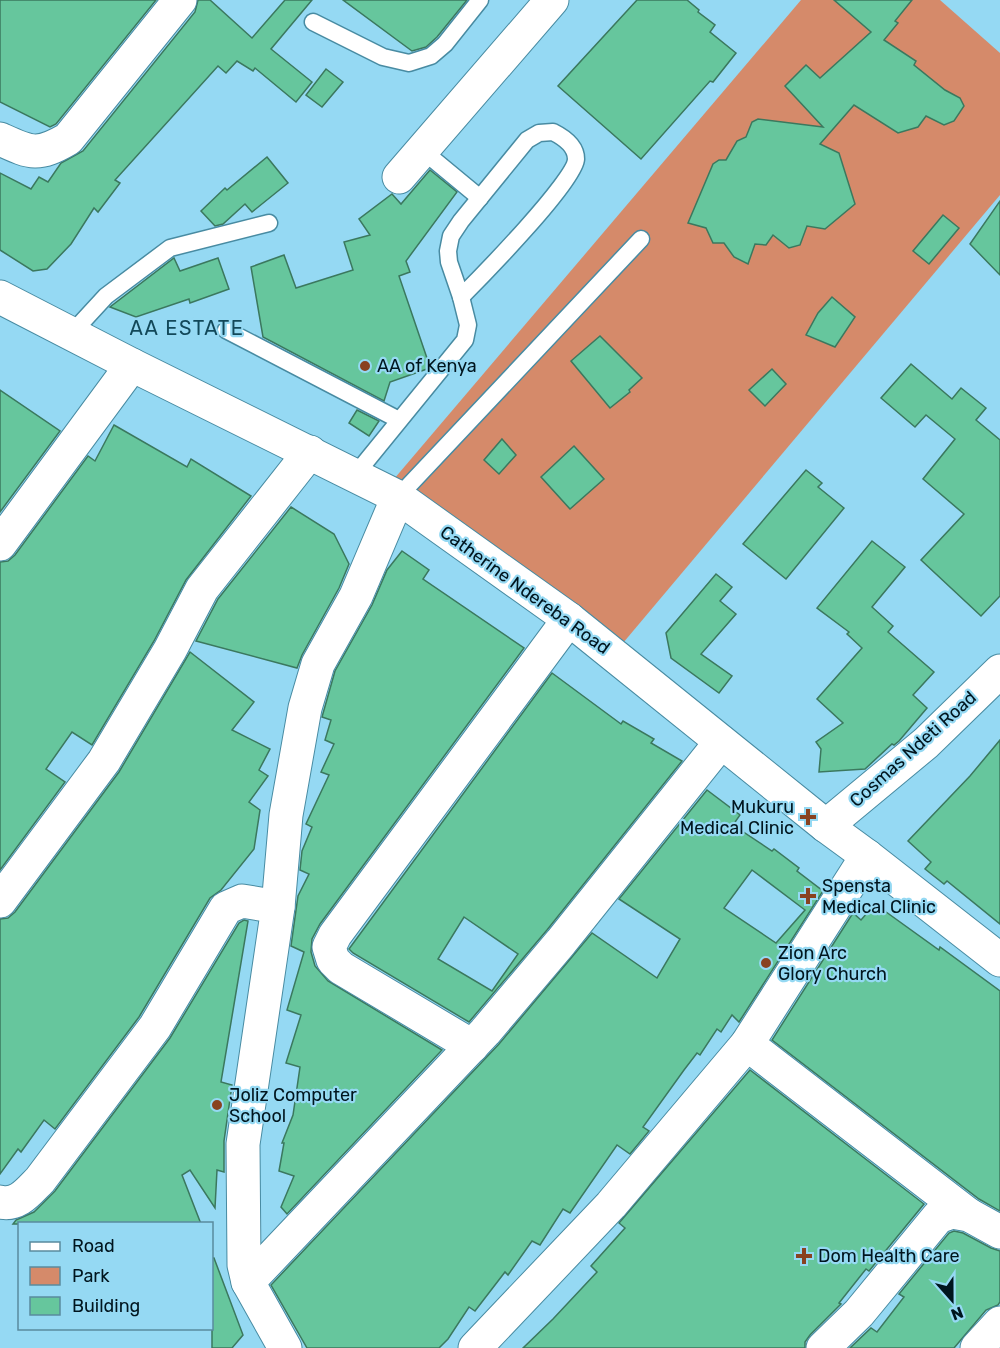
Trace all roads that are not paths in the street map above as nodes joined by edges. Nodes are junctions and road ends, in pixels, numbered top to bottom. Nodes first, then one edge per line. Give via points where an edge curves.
1 (180, 0) edge
2 (480, 0) edge
3 (552, 0) edge
4 (313, 22) dead end
5 (0, 140) edge
6 (422, 150) junction
7 (399, 177) dead end
8 (480, 198) junction
9 (269, 223) dead end
10 (641, 239) dead end
11 (0, 297) edge
12 (461, 297) junction
13 (226, 330) dead end
14 (71, 334) junction
15 (132, 365) junction
16 (399, 420) junction
17 (310, 452) junction
18 (355, 476) junction
19 (398, 497) junction
20 (0, 544) edge
21 (569, 619) junction
22 (1000, 671) edge
23 (722, 742) junction
24 (826, 826) junction
25 (867, 856) junction
26 (0, 901) edge
27 (278, 907) junction
28 (1000, 960) edge
29 (747, 1044) junction
30 (472, 1046) junction
31 (0, 1202) edge
32 (969, 1215) junction
33 (1000, 1232) edge
34 (248, 1282) junction
35 (1000, 1323) edge
36 (285, 1348) edge
37 (475, 1348) edge
38 (823, 1348) edge
39 (977, 1348) edge

1 - 5 street via 68,139 49,150 28,152
2 - 4 lane via 445,44 431,56 409,63 383,57
3 - 6 street
6 - 7 street
6 - 8 lane
8 - 12 lane via 451,236 448,251
8 - 12 lane via 527,140 539,133 553,132 572,147 576,159 571,172 521,234
9 - 14 lane via 170,248 106,296
10 - 19 lane
11 - 14 street, Catherine Ndereba Road
12 - 16 lane via 468,325 465,340
13 - 16 lane
14 - 15 street, Catherine Ndereba Road
15 - 17 street, Catherine Ndereba Road
15 - 20 street
16 - 18 lane
17 - 18 street, Catherine Ndereba Road
17 - 26 street via 202,589 104,761
18 - 19 street, Catherine Ndereba Road
19 - 21 street, Catherine Ndereba Road
19 - 27 street via 356,596 314,675 286,815
21 - 23 street, Catherine Ndereba Road
21 - 30 street via 329,947 341,968
22 - 24 street, Cosmas Ndeti Road via 926,743
23 - 24 street, Catherine Ndereba Road
23 - 30 street
24 - 25 street, Catherine Ndereba Road
25 - 28 street, Catherine Ndereba Road
25 - 29 street
27 - 31 street via 242,901 226,908 155,1027 40,1180 14,1202
27 - 34 street via 243,1144 244,1265
29 - 32 street
29 - 37 street via 611,1205
30 - 34 street
32 - 33 street
32 - 38 street via 952,1212 938,1217 859,1313
34 - 36 street
35 - 39 street

